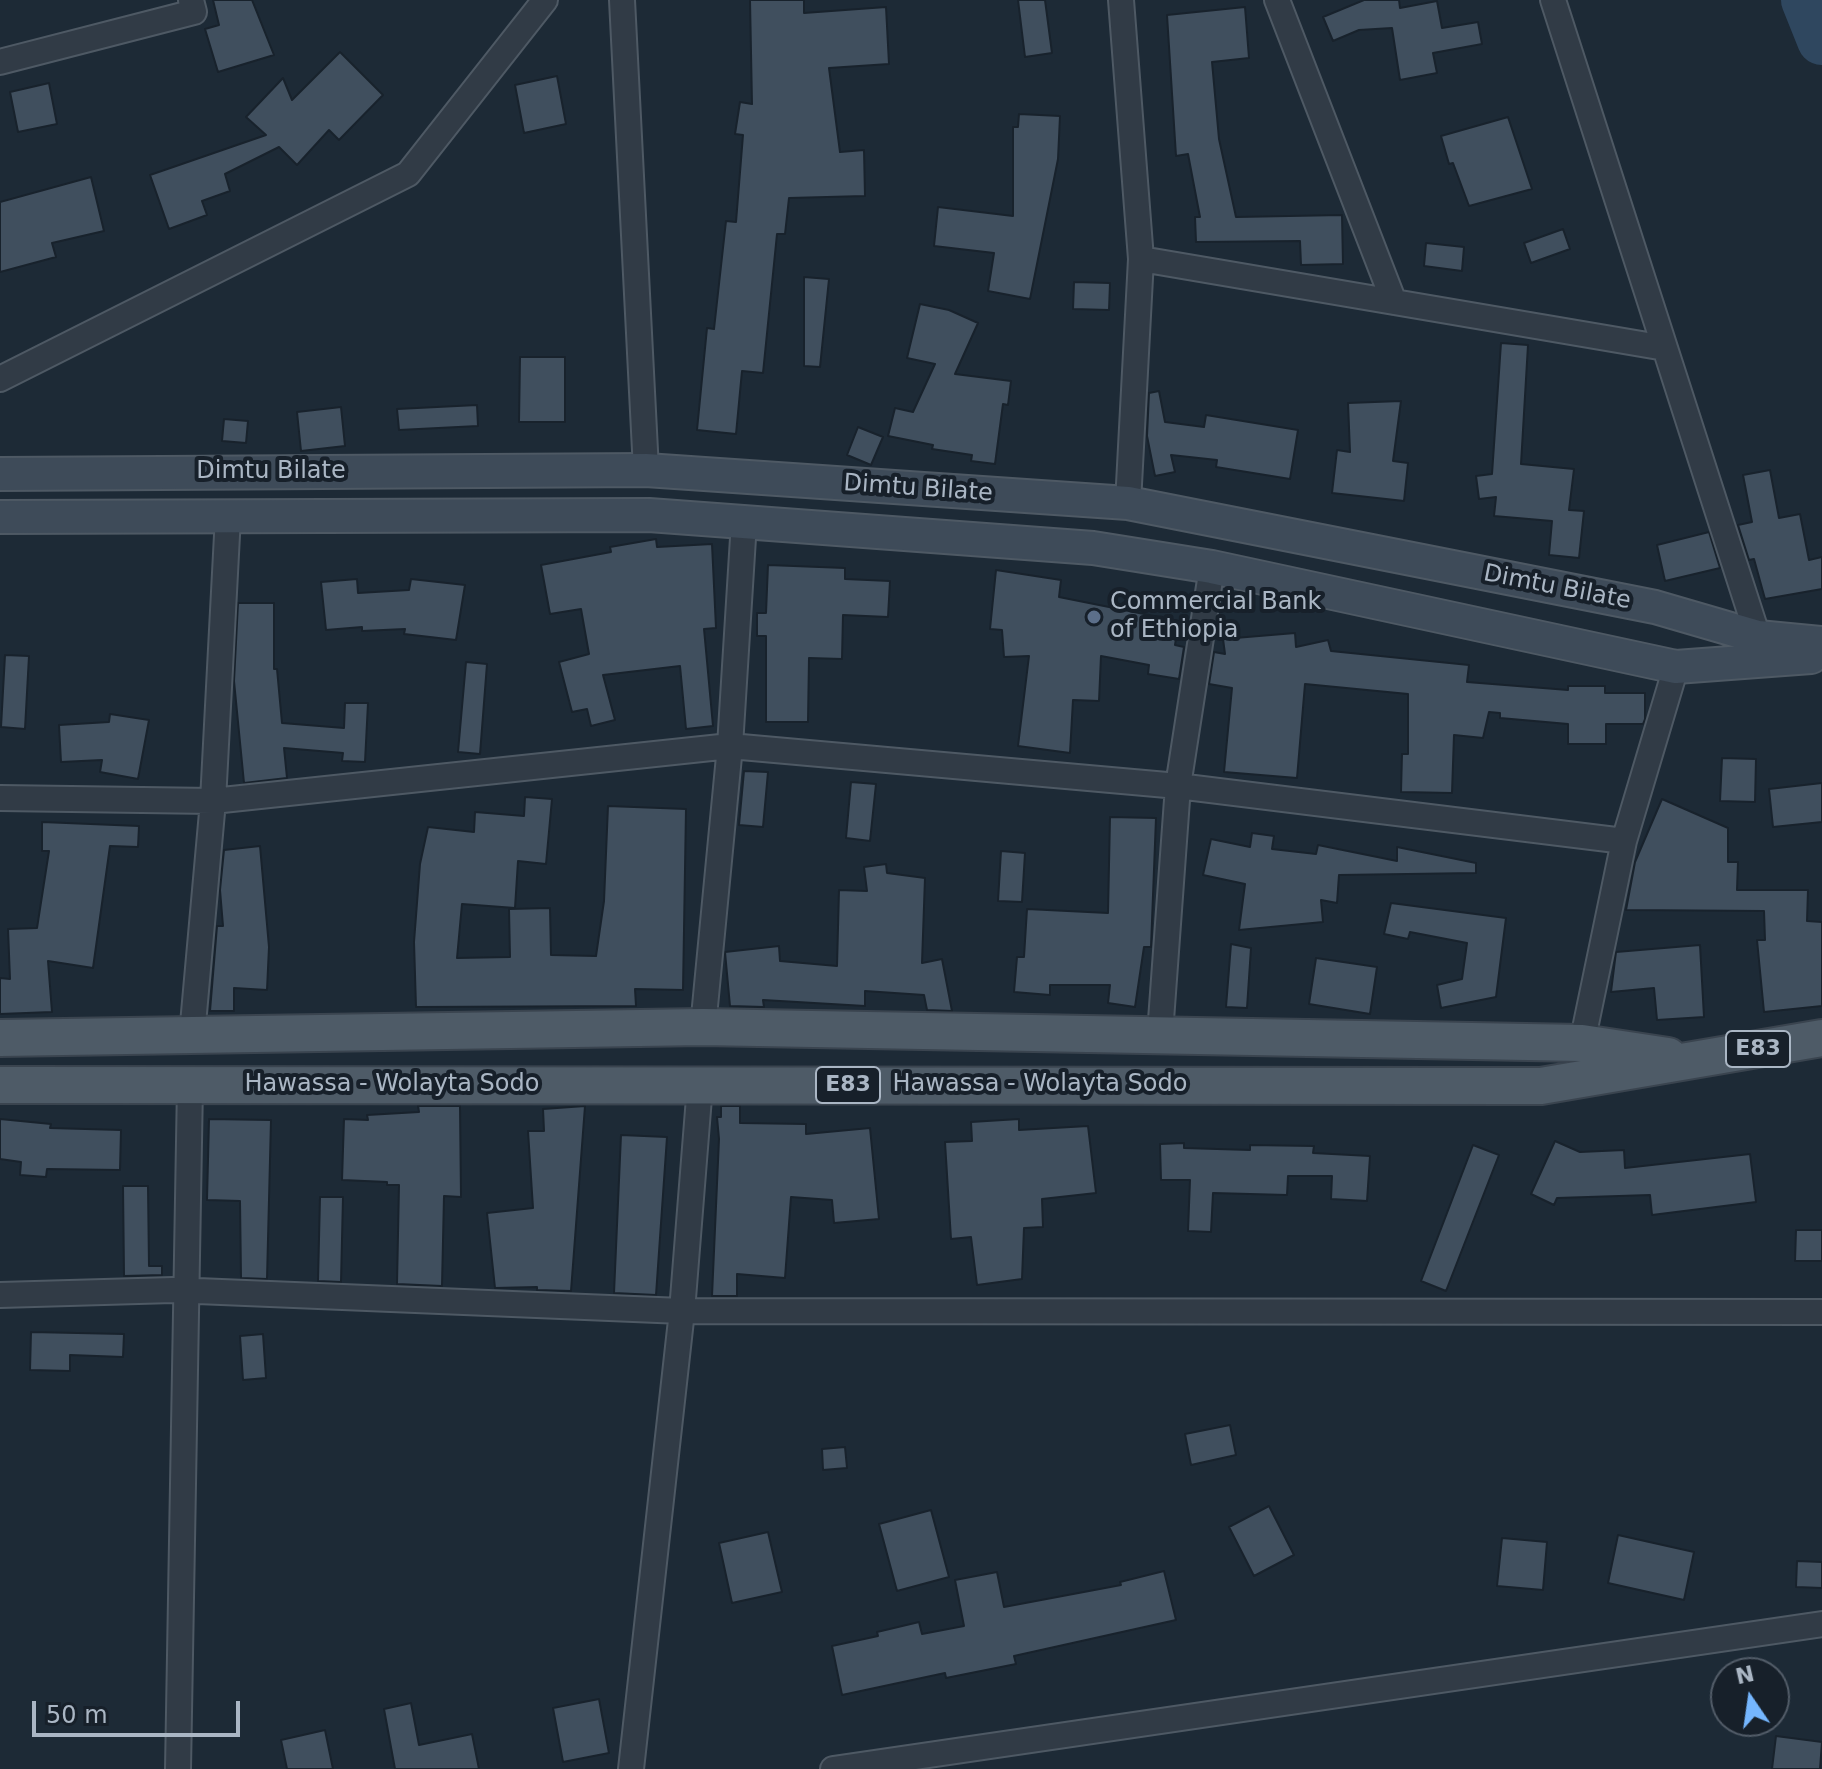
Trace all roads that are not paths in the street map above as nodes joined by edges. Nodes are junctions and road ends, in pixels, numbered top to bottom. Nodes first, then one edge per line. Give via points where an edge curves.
1 (191, 0) edge
2 (545, 0) edge
3 (622, 0) edge
4 (1121, 0) edge
5 (1277, 0) edge
6 (1553, 0) edge
7 (0, 62) edge
8 (1141, 259) junction
9 (1394, 302) junction
10 (1665, 348) junction
11 (0, 379) edge
12 (646, 470) junction
13 (0, 474) edge
14 (1128, 503) junction
15 (228, 516) junction
16 (0, 517) edge
17 (744, 522) junction
18 (1212, 567) junction
19 (1758, 637) junction
20 (1822, 643) edge
21 (1822, 656) edge
22 (1676, 667) junction
23 (730, 746) junction
24 (1178, 786) junction
25 (0, 798) edge
26 (213, 801) junction
27 (1624, 841) junction
28 (703, 1027) junction
29 (1160, 1034) junction
30 (192, 1035) junction
31 (0, 1038) edge
32 (1822, 1038) edge
33 (1582, 1043) junction
34 (1693, 1060) junction
35 (0, 1085) edge
36 (190, 1085) junction
37 (700, 1085) junction
38 (1157, 1086) junction
39 (187, 1291) junction
40 (0, 1295) edge
41 (682, 1311) junction
42 (1822, 1312) edge
43 (1822, 1624) edge
44 (178, 1769) edge
45 (631, 1769) edge
46 (833, 1769) edge

1 - 7 street via 194,12
2 - 11 street via 408,174
3 - 12 street
4 - 8 street
5 - 9 street
6 - 10 street
8 - 9 street
8 - 14 street
9 - 10 street
10 - 19 street
12 - 13 main road, Dimtu Bilate
12 - 14 main road, Dimtu Bilate
14 - 19 main road, Dimtu Bilate via 1655,607
15 - 16 main road
15 - 17 main road via 649,515
15 - 26 street
17 - 18 main road via 1093,548
17 - 23 street
18 - 22 main road
18 - 24 street
19 - 20 main road, Dimtu Bilate
21 - 22 main road
22 - 27 street
23 - 24 street
23 - 26 street
23 - 28 street
24 - 27 street
24 - 29 street
25 - 26 street
26 - 30 street
27 - 33 street
28 - 29 main road, Hawassa - Wolayta Sodo / E83
28 - 30 main road, Hawassa - Wolayta Sodo / E83
28 - 37 main road
29 - 33 main road, Hawassa - Wolayta Sodo / E83
29 - 38 main road
30 - 31 main road, Hawassa - Wolayta Sodo / E83
30 - 36 main road
32 - 34 main road, Hawassa - Wolayta Sodo / E83
33 - 34 main road, Hawassa - Wolayta Sodo / E83
34 - 38 main road, Hawassa - Wolayta Sodo / E83 via 1541,1086
35 - 36 main road, Hawassa - Wolayta Sodo / E83
36 - 37 main road, Hawassa - Wolayta Sodo / E83
36 - 39 street
37 - 38 main road, Hawassa - Wolayta Sodo / E83
37 - 41 street
39 - 40 street
39 - 41 street
39 - 44 street
41 - 42 street
41 - 45 street
43 - 46 street

